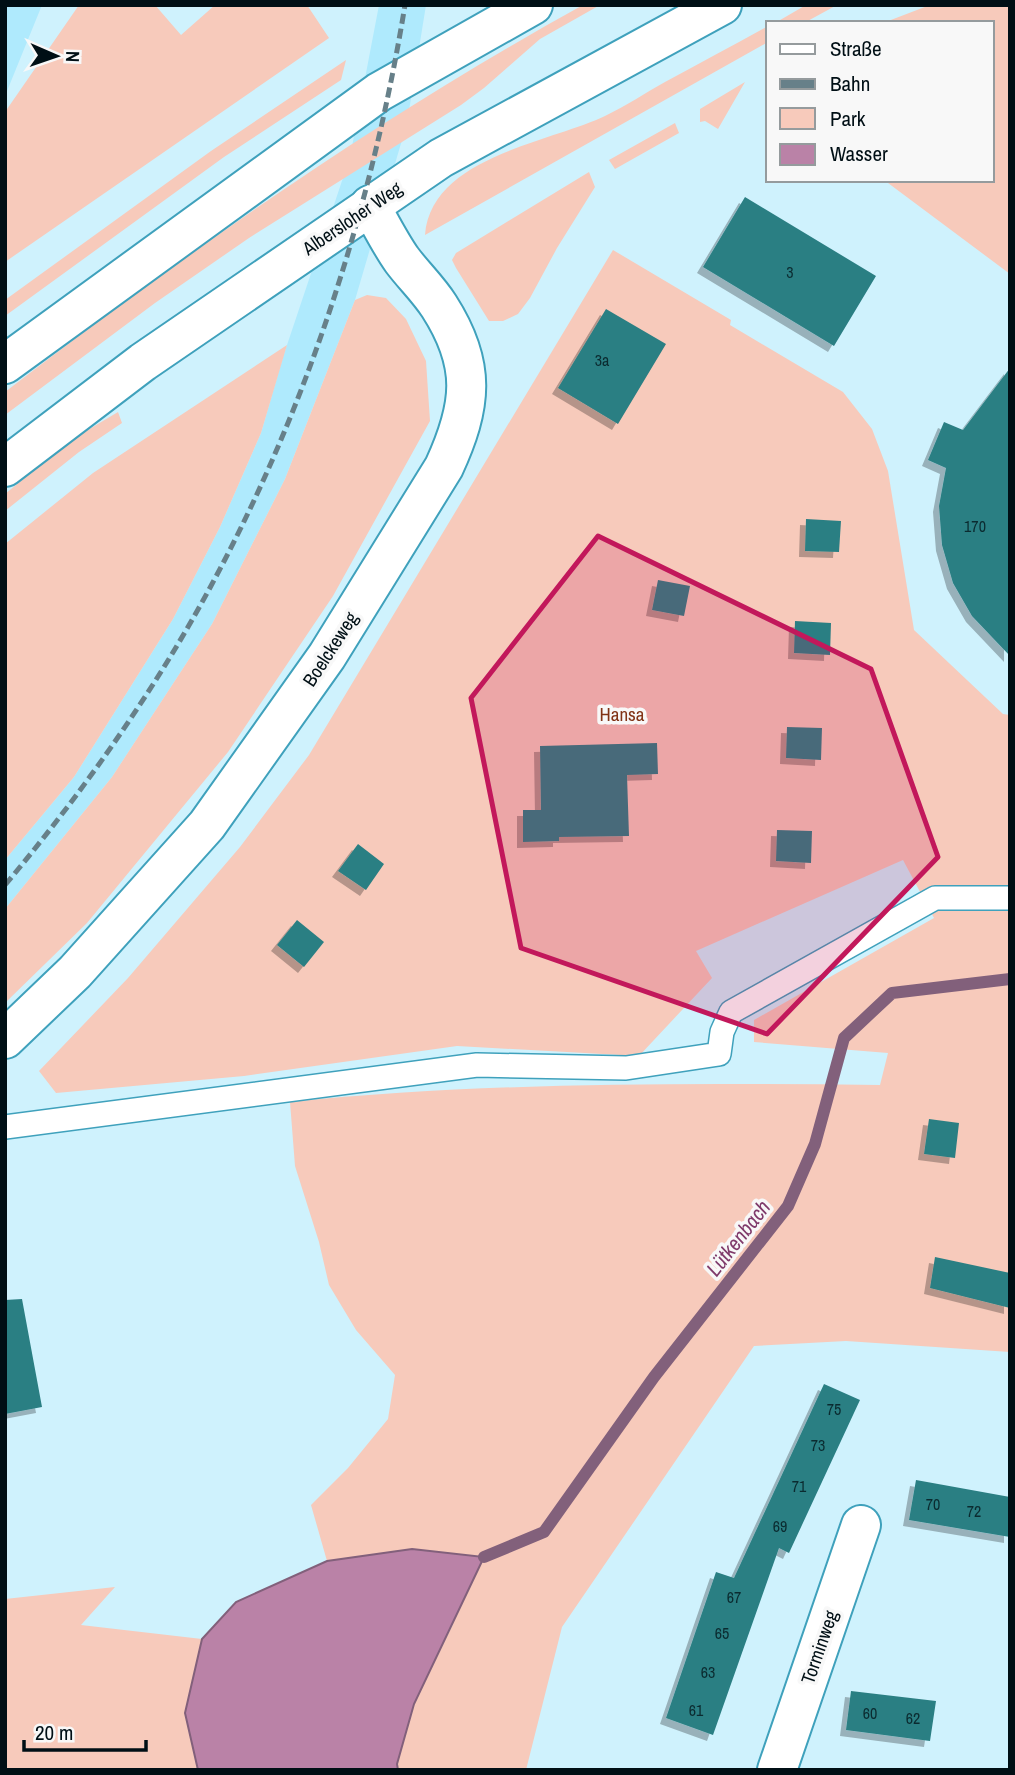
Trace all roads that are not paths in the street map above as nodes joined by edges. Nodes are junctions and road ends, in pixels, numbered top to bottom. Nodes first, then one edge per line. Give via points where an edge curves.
1 (533, 5) edge
2 (722, 5) edge
3 (370, 205) junction
4 (5, 364) edge
5 (5, 467) edge
6 (1010, 898) edge
7 (5, 1039) edge
8 (5, 1127) edge
9 (861, 1525) dead end
10 (777, 1770) edge

1 - 4 main road via 379,92
2 - 3 main road, Albersloher Weg via 441,158
3 - 5 main road, Albersloher Weg via 143,362
3 - 7 main road, Boelckeweg via 402,261 440,307 453,332 465,365 467,403 459,435 444,467 327,656 207,825 75,972
6 - 8 lane via 935,898 731,1012 719,1054 626,1069 477,1065
9 - 10 main road, Torminweg

